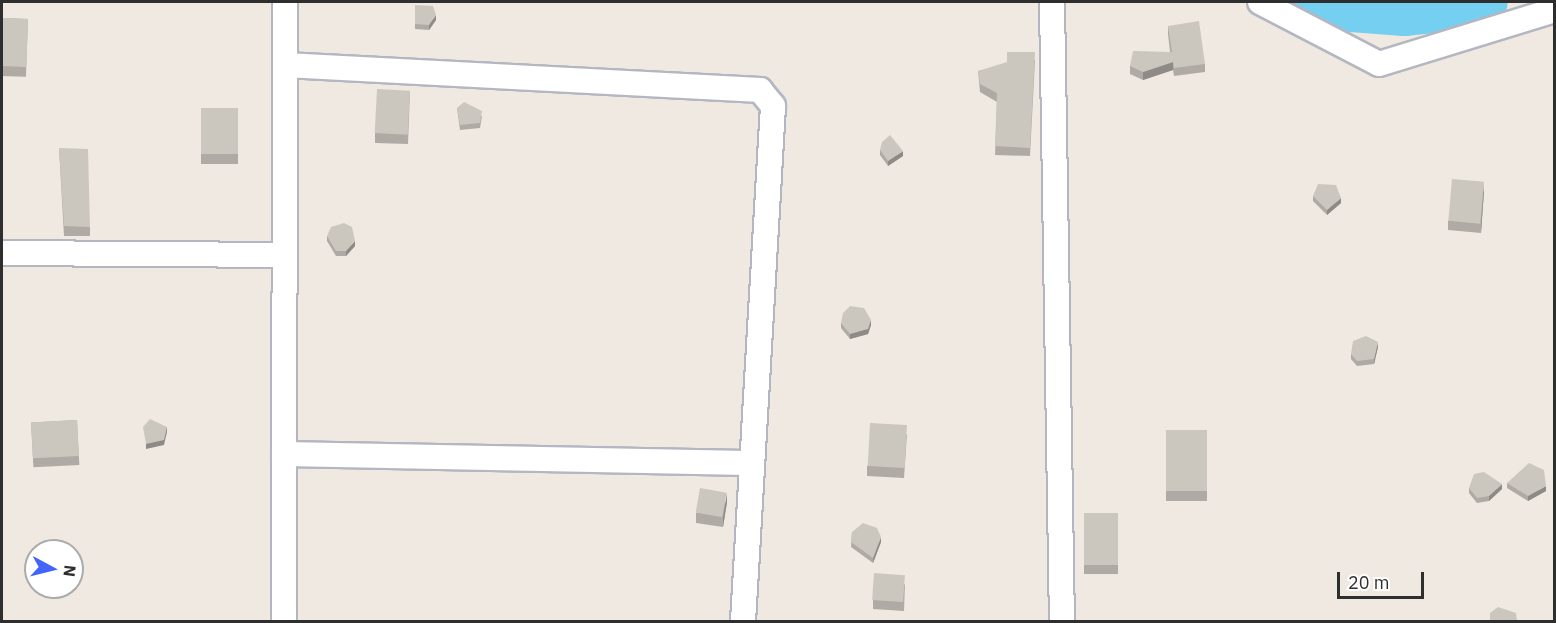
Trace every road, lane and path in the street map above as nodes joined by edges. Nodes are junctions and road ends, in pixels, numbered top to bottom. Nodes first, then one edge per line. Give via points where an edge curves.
1 (285, 2) edge
2 (1052, 2) edge
3 (1260, 2) edge
4 (1554, 10) edge
5 (285, 65) junction
6 (2, 253) edge
7 (284, 255) junction
8 (284, 454) junction
9 (748, 463) junction
10 (284, 621) edge
11 (743, 621) edge
12 (1062, 621) edge

1 - 5 street
2 - 12 street
3 - 4 street via 1379,64
5 - 7 street
5 - 9 street via 760,90 773,106
6 - 7 street
7 - 8 street
8 - 9 street
8 - 10 street
9 - 11 street

